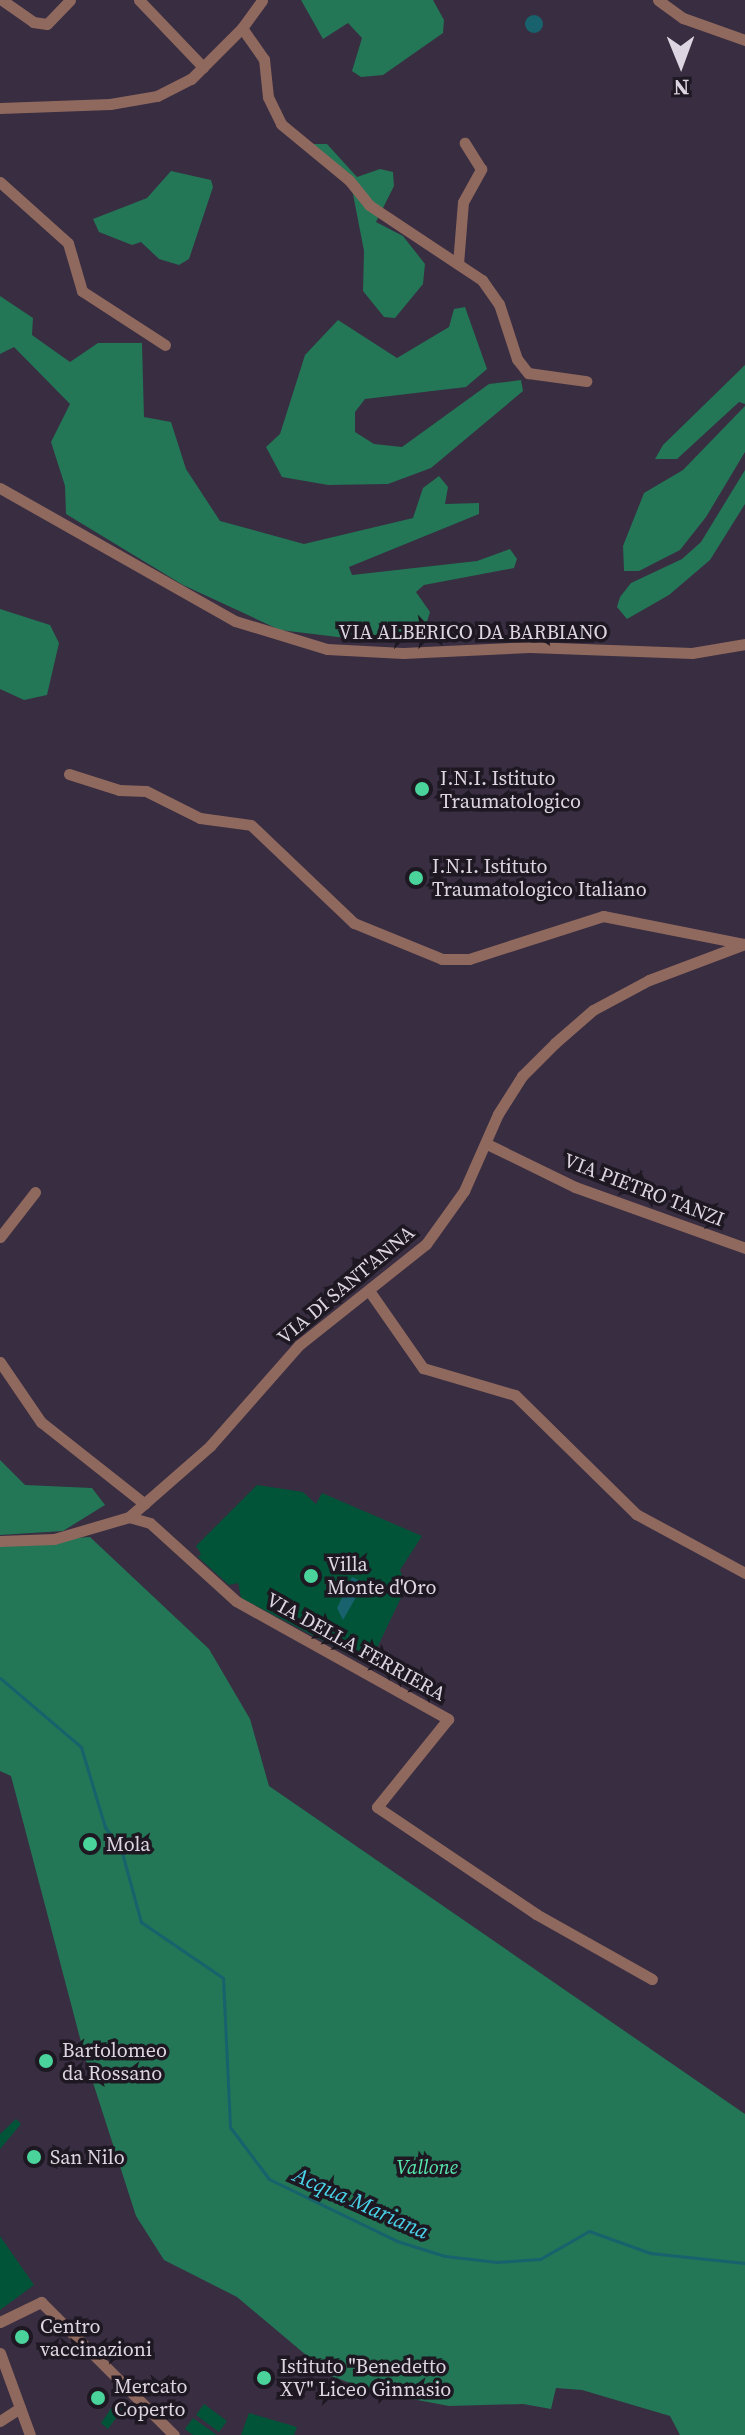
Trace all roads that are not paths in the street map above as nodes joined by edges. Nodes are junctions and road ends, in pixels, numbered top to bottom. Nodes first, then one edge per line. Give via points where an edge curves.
1 (2, 0) edge
2 (70, 0) edge
3 (139, 0) edge
4 (262, 0) edge
5 (658, 0) edge
6 (242, 28) junction
7 (745, 40) edge
8 (203, 67) junction
9 (0, 108) edge
10 (465, 143) dead end
11 (0, 182) edge
12 (458, 264) junction
13 (165, 345) dead end
14 (586, 381) dead end
15 (0, 488) edge
16 (745, 644) edge
17 (69, 774) dead end
18 (745, 944) edge
19 (487, 1144) junction
20 (35, 1192) dead end
21 (0, 1237) edge
22 (745, 1248) edge
23 (370, 1292) junction
24 (0, 1362) edge
25 (145, 1504) junction
26 (129, 1517) junction
27 (0, 1541) edge
28 (745, 1573) edge
29 (652, 1979) dead end
30 (0, 2322) edge
31 (1, 2359) edge
32 (20, 2408) junction
33 (0, 2421) edge
34 (30, 2435) edge
35 (174, 2435) edge

1 - 2 street via 40,24 56,20
3 - 8 street
4 - 6 street
5 - 7 street via 683,18
6 - 8 street
6 - 12 street via 264,59 268,97 281,124 357,188 369,205
8 - 9 street via 179,87 137,101
10 - 12 street via 481,169 463,202
11 - 13 street via 68,243 82,291
12 - 14 street via 492,292 523,369 538,377
15 - 16 street, VIA ALBERICO DA BARBIANO via 224,615 327,649 403,653 530,647 692,653
17 - 18 street via 109,788 146,791 200,818 251,825 354,923 442,959 469,959 603,916
18 - 19 street, VIA DI SANT'ANNA via 649,980 593,1010 522,1076
19 - 22 street, VIA PIETRO TANZI via 575,1187
19 - 23 street, VIA DI SANT'ANNA via 441,1226
20 - 21 street
23 - 25 street, VIA DI SANT'ANNA via 277,1366 210,1446
23 - 28 street via 423,1368 515,1395 641,1517
24 - 25 street via 41,1422
25 - 26 street, VIA DI SANT'ANNA
26 - 27 street, VIA DI SANT'ANNA via 54,1539
26 - 29 street, VIA DELLA FERRIERA via 150,1523 236,1601 448,1719 377,1807 536,1914
30 - 35 street via 41,2302
31 - 32 street
32 - 33 street
32 - 34 street

